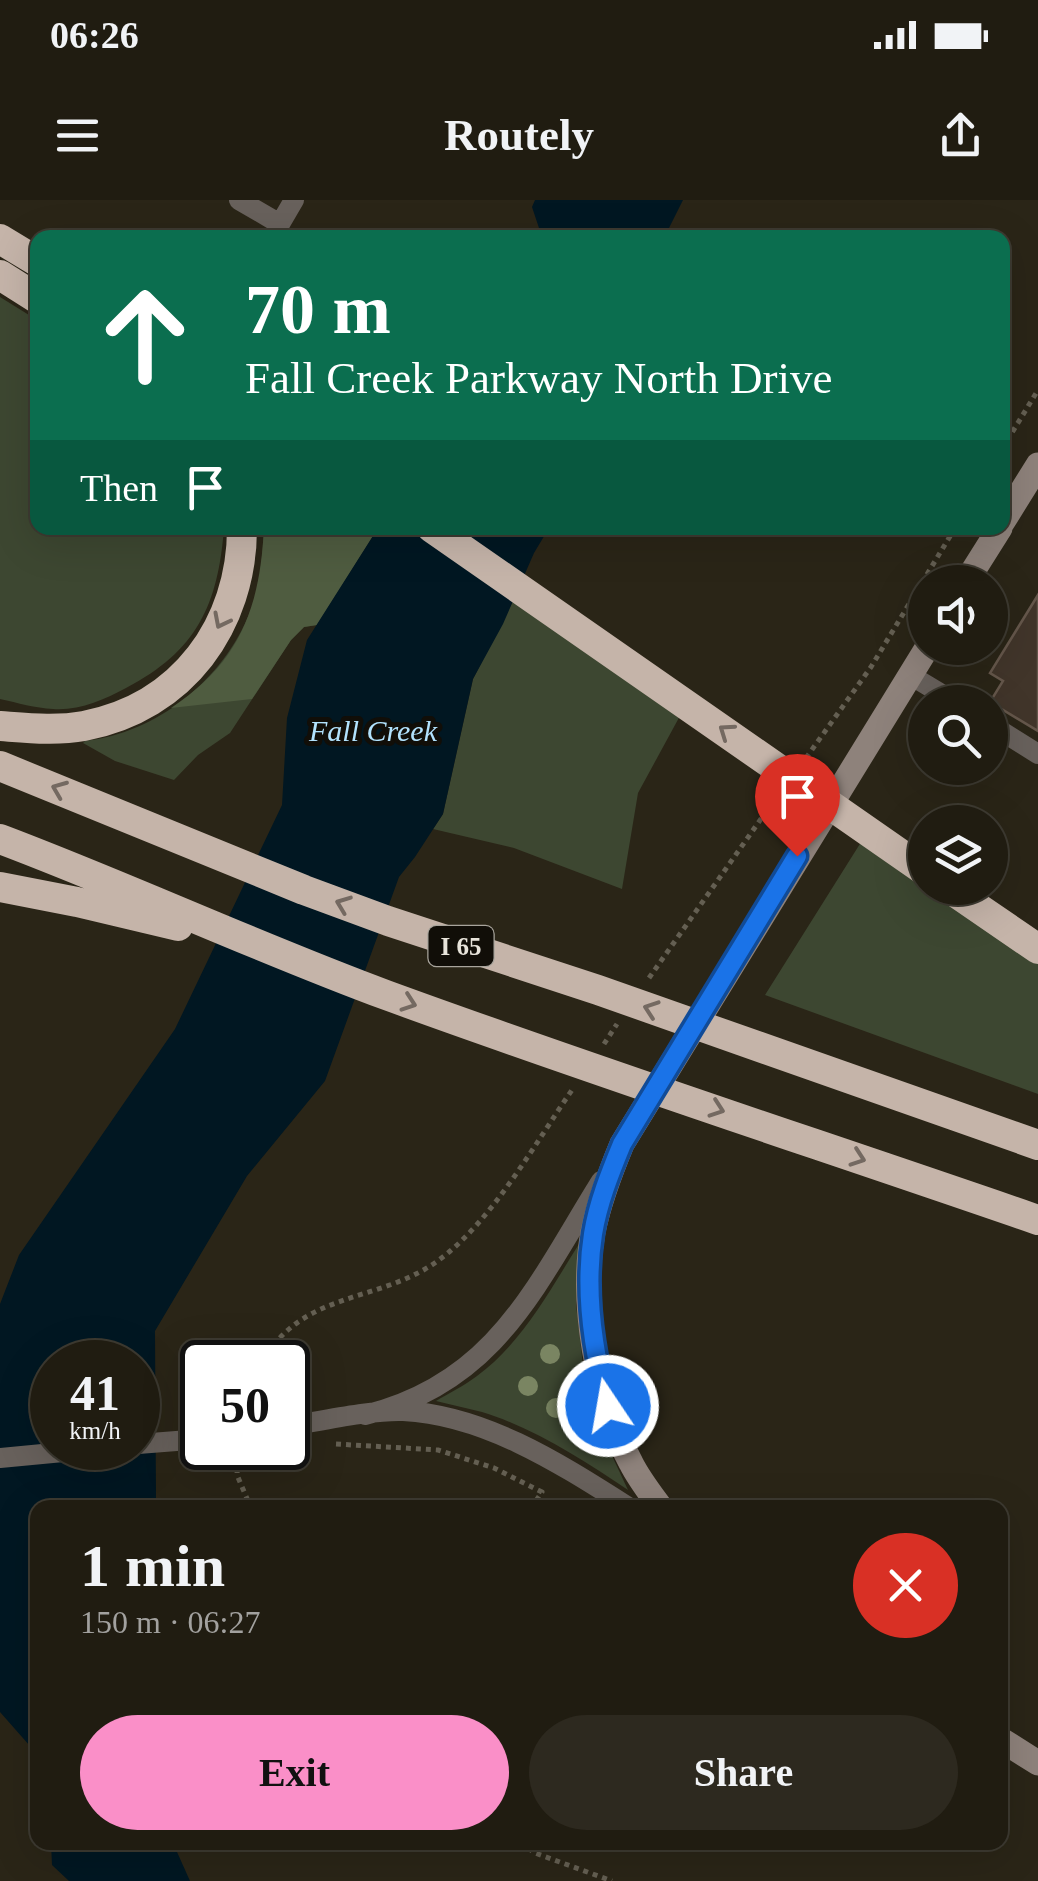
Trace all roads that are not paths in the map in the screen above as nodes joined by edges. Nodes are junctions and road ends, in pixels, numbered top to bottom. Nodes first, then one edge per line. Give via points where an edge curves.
1 (239, 200) edge
2 (294, 200) edge
3 (0, 239) edge
4 (30, 257) edge
5 (0, 275) edge
6 (30, 293) edge
7 (1038, 465) edge
8 (1010, 510) edge
9 (242, 535) edge
10 (442, 535) edge
11 (995, 535) edge
12 (976, 565) edge
13 (916, 665) edge
14 (910, 675) junction
15 (926, 685) edge
16 (0, 726) edge
17 (1008, 735) edge
18 (1038, 754) edge
19 (0, 766) edge
20 (0, 840) edge
21 (908, 859) edge
22 (0, 887) edge
23 (974, 905) edge
24 (253, 944) junction
25 (1038, 949) edge
26 (622, 1144) junction
27 (1038, 1146) edge
28 (1038, 1220) edge
29 (365, 1415) junction
30 (310, 1423) edge
31 (30, 1455) edge
32 (0, 1458) edge
33 (617, 1500) edge
34 (655, 1500) edge
35 (1008, 1744) edge
36 (1038, 1762) edge

1 - 2 street via 280,224
3 - 4 highway
5 - 6 highway
7 - 8 main road
9 -> 16 highway via 233,597 185,674 134,709 99,722
21 -> 10 highway
11 - 12 main road
13 - 14 main road
14 - 15 street
14 - 26 main road
17 - 18 street
27 -> 19 highway, I 65 via 388,922
20 - 24 highway, I 65
22 - 24 highway
23 - 25 highway
24 -> 28 highway, I 65
26 - 29 street via 523,1306 480,1357 435,1389
26 - 34 main road via 594,1229 591,1321 621,1442
29 - 30 street
29 - 33 street via 400,1411 480,1427
31 - 32 street
35 - 36 main road

